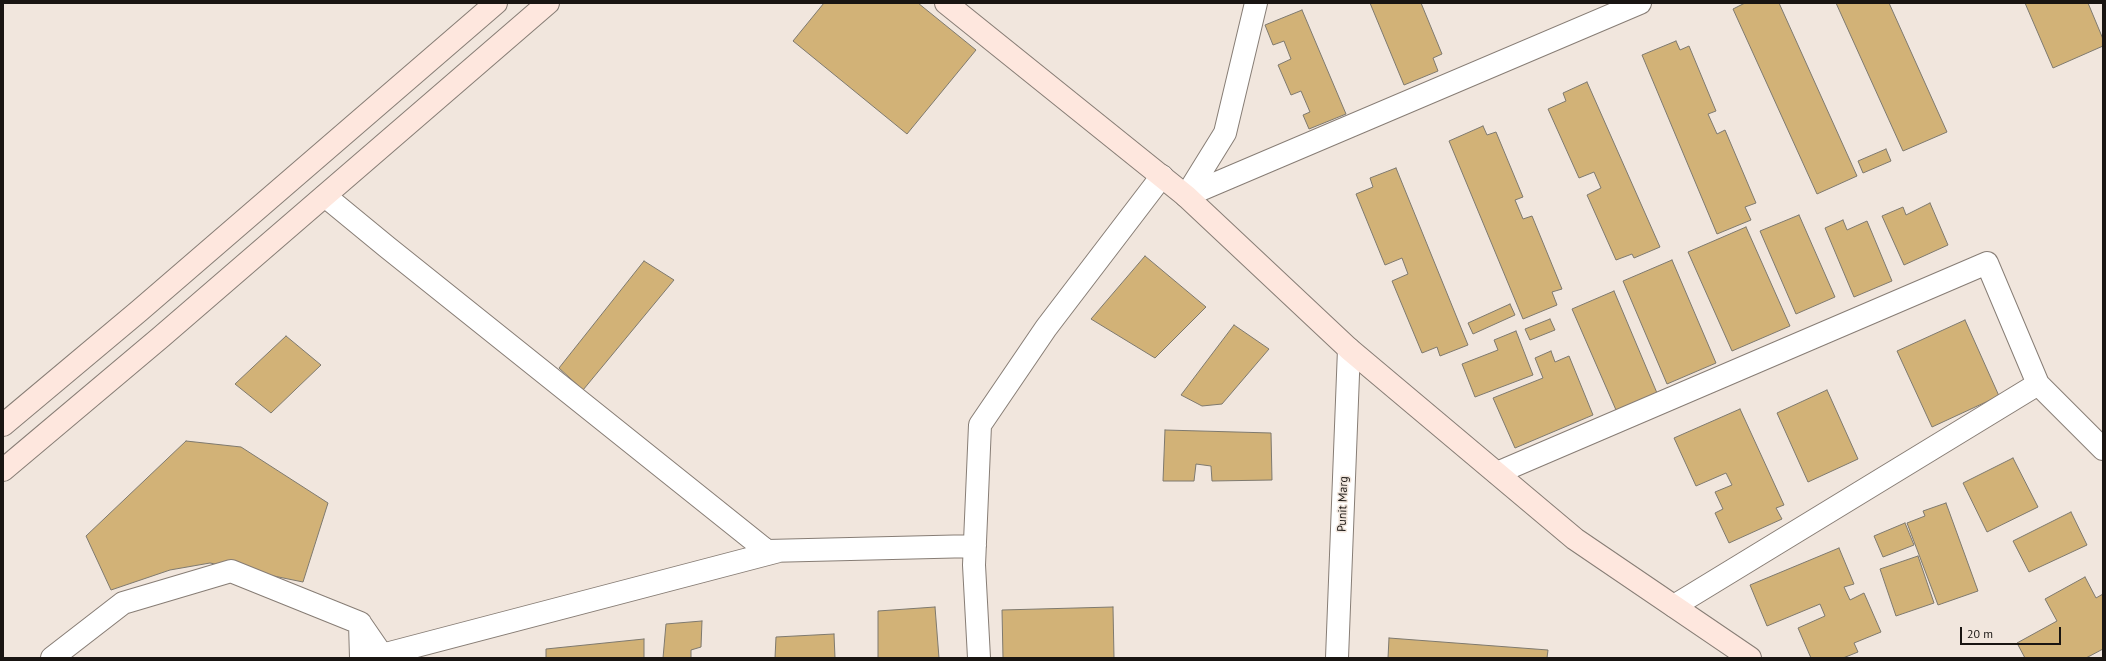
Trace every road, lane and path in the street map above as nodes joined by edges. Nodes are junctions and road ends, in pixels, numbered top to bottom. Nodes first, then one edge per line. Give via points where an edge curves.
1 (496, 3) edge
2 (548, 3) edge
3 (946, 3) edge
4 (1256, 3) edge
5 (1640, 3) edge
6 (1162, 176) junction
7 (325, 196) junction
8 (1186, 196) junction
9 (1349, 349) junction
10 (2038, 384) junction
11 (3, 425) edge
12 (2103, 449) edge
13 (3, 470) edge
14 (1497, 473) junction
15 (975, 546) junction
16 (779, 551) junction
17 (1674, 606) junction
18 (360, 623) junction
19 (52, 658) edge
20 (361, 658) edge
21 (979, 658) edge
22 (1337, 658) edge
23 (1750, 658) edge

1 - 11 main road
2 - 7 main road
3 - 6 main road
4 - 8 street via 1225,133
5 - 8 street
6 - 8 main road
6 - 15 street via 1046,328 980,425
7 - 13 main road
7 - 16 street via 767,551
8 - 9 main road
9 - 14 main road
9 - 22 street, Punit Marg
10 - 12 street
10 - 14 street via 1987,263
10 - 17 street
14 - 17 main road via 1575,538
15 - 16 street
15 - 21 street
16 - 18 street via 382,655
17 - 23 main road
18 - 19 street via 231,571 123,602
18 - 20 street

